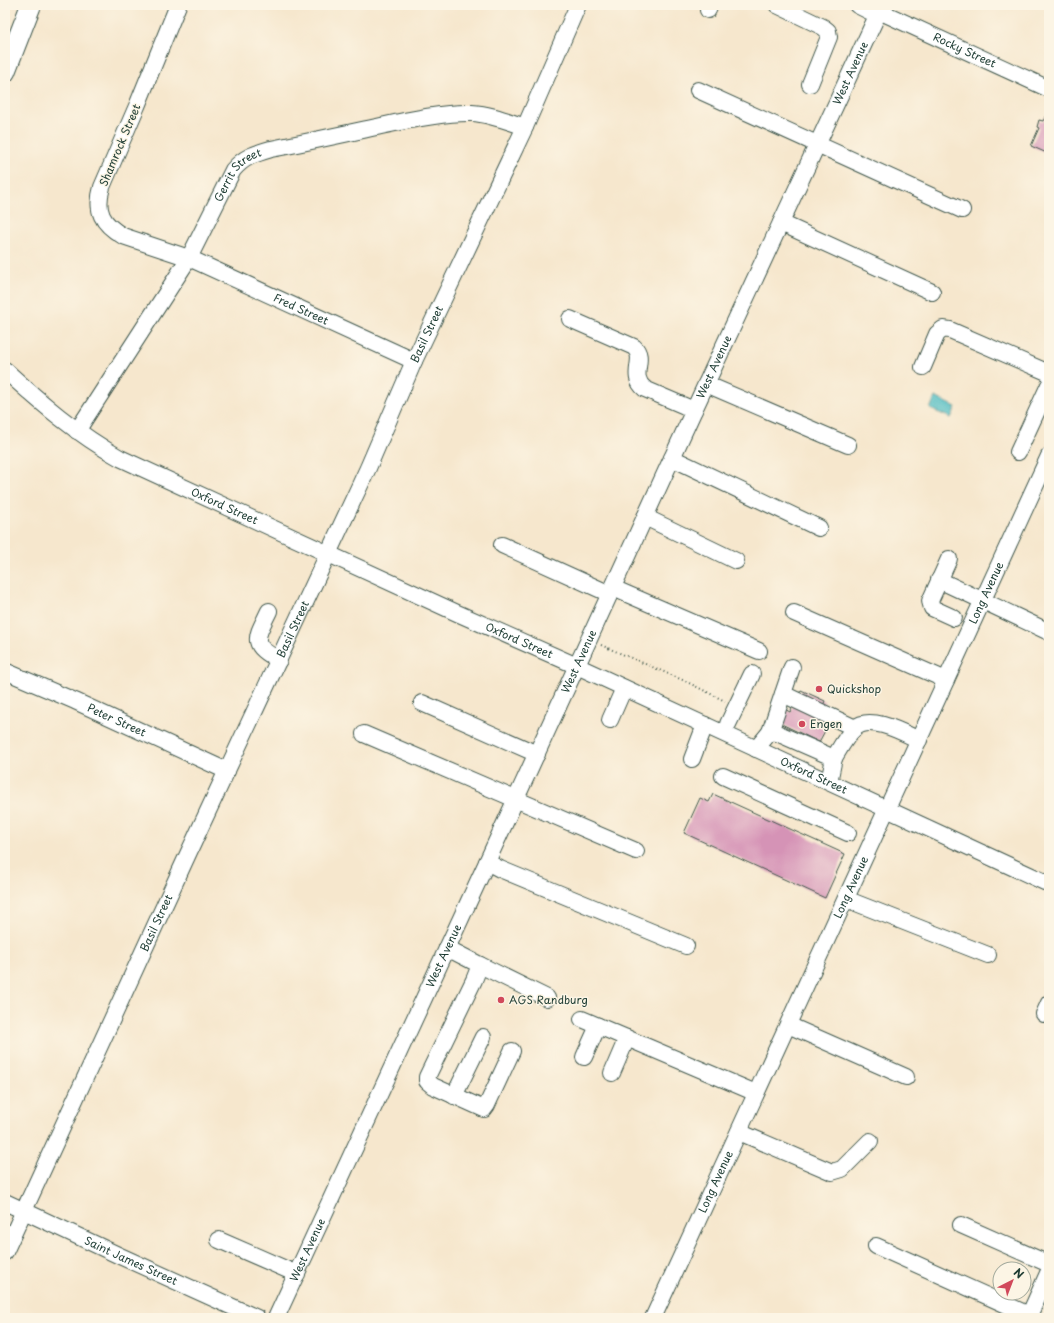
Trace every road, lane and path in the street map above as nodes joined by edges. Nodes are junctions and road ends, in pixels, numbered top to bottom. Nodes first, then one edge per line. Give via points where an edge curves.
1 (31, 5) edge
2 (178, 5) edge
3 (578, 5) edge
4 (777, 5) edge
5 (857, 5) edge
6 (878, 7) edge
7 (5, 72) edge
8 (810, 84) dead end
9 (1049, 89) edge
10 (698, 90) dead end
11 (525, 127) junction
12 (817, 143) junction
13 (962, 210) dead end
14 (781, 222) junction
15 (188, 258) junction
16 (932, 292) dead end
17 (570, 319) dead end
18 (414, 361) junction
19 (923, 367) dead end
20 (5, 370) edge
21 (1049, 373) edge
22 (706, 384) junction
23 (1049, 385) edge
24 (694, 410) junction
25 (76, 431) junction
26 (848, 444) dead end
27 (1018, 452) dead end
28 (1049, 456) edge
29 (672, 458) junction
30 (1045, 473) edge
31 (645, 517) junction
32 (818, 528) dead end
33 (502, 545) dead end
34 (328, 552) junction
35 (949, 559) dead end
36 (736, 561) dead end
37 (939, 580) junction
38 (611, 591) junction
39 (982, 602) junction
40 (268, 611) dead end
41 (794, 613) dead end
42 (954, 618) dead end
43 (1049, 632) edge
44 (605, 647) dead end
45 (759, 651) dead end
46 (279, 660) junction
47 (577, 666) junction
48 (792, 666) dead end
49 (5, 671) edge
50 (752, 674) dead end
51 (946, 680) junction
52 (624, 688) junction
53 (783, 694) junction
54 (422, 703) dead end
55 (737, 706) junction
56 (610, 720) dead end
57 (728, 724) dead end
58 (705, 726) junction
59 (855, 728) junction
60 (770, 732) junction
61 (364, 734) dead end
62 (920, 740) junction
63 (756, 749) junction
64 (537, 754) junction
65 (834, 758) junction
66 (692, 759) dead end
67 (227, 771) junction
68 (723, 776) dead end
69 (829, 782) junction
70 (516, 800) junction
71 (886, 808) junction
72 (848, 833) dead end
73 (636, 851) dead end
74 (487, 862) junction
75 (1049, 884) edge
76 (846, 899) junction
77 (686, 946) dead end
78 (447, 948) junction
79 (988, 955) dead end
80 (480, 965) junction
81 (548, 998) dead end
82 (582, 1019) dead end
83 (788, 1025) junction
84 (598, 1026) junction
85 (483, 1037) dead end
86 (627, 1038) junction
87 (512, 1051) dead end
88 (584, 1057) dead end
89 (612, 1073) dead end
90 (906, 1077) dead end
91 (756, 1094) junction
92 (454, 1096) junction
93 (739, 1132) junction
94 (870, 1142) dead end
95 (5, 1202) edge
96 (24, 1211) junction
97 (961, 1226) dead end
98 (219, 1240) dead end
99 (876, 1246) dead end
100 (5, 1252) edge
101 (1049, 1264) edge
102 (1049, 1272) edge
103 (296, 1274) junction
104 (1028, 1317) edge
105 (257, 1318) edge
106 (276, 1318) edge
107 (653, 1318) edge

1 - 7 main road
2 - 15 street, Shamrock Street via 102,187 99,208 101,216 114,231
3 - 11 street, Basil Street
4 - 8 street via 828,31 829,37
5 - 6 street, Rocky Street via 869,11
6 - 9 street, Rocky Street
6 - 12 street, West Avenue
10 - 12 street
11 - 15 street, Gerrit Street via 487,115 454,114 394,123 271,148 250,156 232,170
11 - 18 street, Basil Street
12 - 13 street
12 - 14 street, West Avenue
14 - 16 street
14 - 22 street, West Avenue
15 - 18 street, Fred Street
15 - 25 street, Gerrit Street
17 - 24 street via 634,347 639,355 637,378 642,386
18 - 34 street, Basil Street
19 - 21 street via 937,334 943,330 950,330
20 - 25 street, Oxford Street
22 - 24 street, West Avenue
22 - 26 street
23 - 27 street
24 - 29 street, West Avenue
25 - 34 street, Oxford Street via 120,458
28 - 30 street, Long Avenue
29 - 31 street, West Avenue
29 - 32 street
30 - 39 street, Long Avenue
31 - 36 street
31 - 38 street, West Avenue
33 - 38 street
34 - 46 street, Basil Street
34 - 47 street, Oxford Street
35 - 37 street
37 - 39 street
37 - 42 street via 930,604 932,608
38 - 45 street
38 - 47 street, West Avenue
39 - 43 street
39 - 51 street, Long Avenue
40 - 46 street via 257,639 261,648
41 - 51 street
44 - 55 path
46 - 67 street, Basil Street
47 - 52 street, Oxford Street
47 - 64 street, West Avenue
48 - 53 street
49 - 67 street, Peter Street
50 - 55 street
51 - 62 street, Long Avenue
52 - 56 street
52 - 58 street, Oxford Street
53 - 59 street
53 - 60 street
54 - 64 street
55 - 57 street
58 - 63 street, Oxford Street
58 - 66 street
59 - 62 street via 871,722
59 - 65 street
60 - 63 street
60 - 65 street
61 - 70 street
62 - 71 street, Long Avenue
63 - 69 street, Oxford Street
64 - 70 street, West Avenue
65 - 69 street
67 - 96 street, Basil Street
68 - 72 street
69 - 71 street, Oxford Street
70 - 73 street
70 - 74 street, West Avenue
71 - 75 street, Oxford Street
71 - 76 street, Long Avenue
74 - 77 street
74 - 78 street, West Avenue
76 - 79 street
76 - 83 street, Long Avenue
78 - 80 street
78 - 103 street, West Avenue
80 - 81 street
80 - 92 street via 427,1077 429,1084
82 - 84 street
83 - 90 street
83 - 91 street, Long Avenue
84 - 86 street
84 - 88 street
85 - 92 street
86 - 89 street
86 - 91 street
87 - 92 street via 486,1108
91 - 93 street, Long Avenue
93 - 94 street via 832,1172 842,1170
93 - 107 street, Long Avenue
95 - 96 street, Saint James Street
96 - 100 street, Basil Street
96 - 105 street, Saint James Street
97 - 101 street
98 - 103 street
99 - 104 street
102 - 104 street
103 - 106 street, West Avenue

